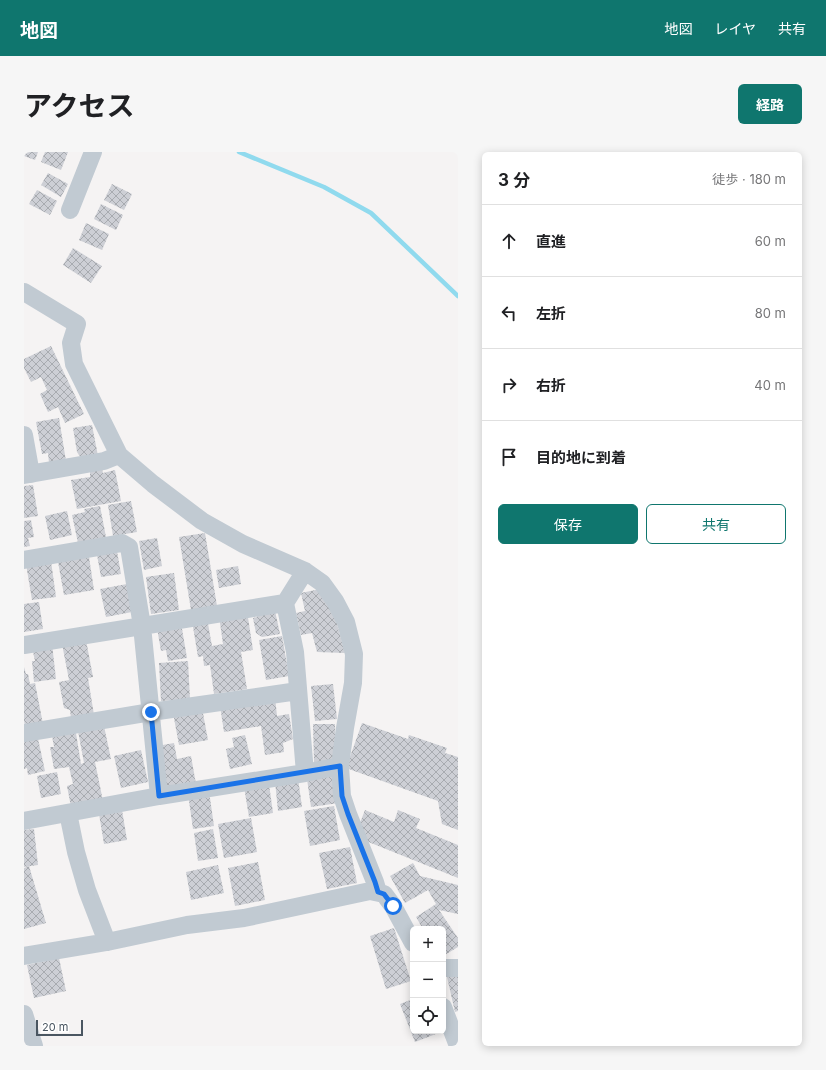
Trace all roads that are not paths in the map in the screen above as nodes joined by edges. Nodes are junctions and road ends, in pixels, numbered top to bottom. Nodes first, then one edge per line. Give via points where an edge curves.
1 (93, 152) edge
2 (70, 210) dead end
3 (24, 292) edge
4 (24, 435) edge
5 (119, 455) junction
6 (27, 475) edge
7 (24, 560) edge
8 (305, 571) junction
9 (285, 603) junction
10 (142, 626) junction
11 (24, 645) edge
12 (298, 691) junction
13 (151, 712) junction
14 (24, 733) edge
15 (340, 766) junction
16 (305, 773) junction
17 (159, 796) junction
18 (68, 813) junction
19 (24, 821) edge
20 (378, 892) junction
21 (410, 937) edge
22 (106, 942) junction
23 (24, 956) edge
24 (446, 968) edge
25 (458, 968) edge
26 (24, 1014) edge
27 (446, 1015) edge
28 (34, 1046) edge
29 (458, 1046) edge

1 - 2 street
3 - 5 street via 77,324 71,343 74,364
4 - 6 street
5 - 6 street via 104,461
5 - 8 street via 202,521 243,544
7 - 10 street via 122,543 130,547
8 - 9 street
8 - 15 street via 322,583 336,601 346,622 354,654 353,683
9 - 10 street
9 - 12 street via 295,652
10 - 11 street
10 - 13 street
12 - 13 street
12 - 16 street
13 - 14 street
13 - 17 street
15 - 16 street
15 - 20 street via 342,796
16 - 17 street
17 - 18 street
18 - 19 street
18 - 22 street via 87,890
20 - 21 street via 384,894 393,906
20 - 22 street via 370,891 244,918 187,924
22 - 23 street
24 - 25 street
26 - 28 street
27 - 29 street

